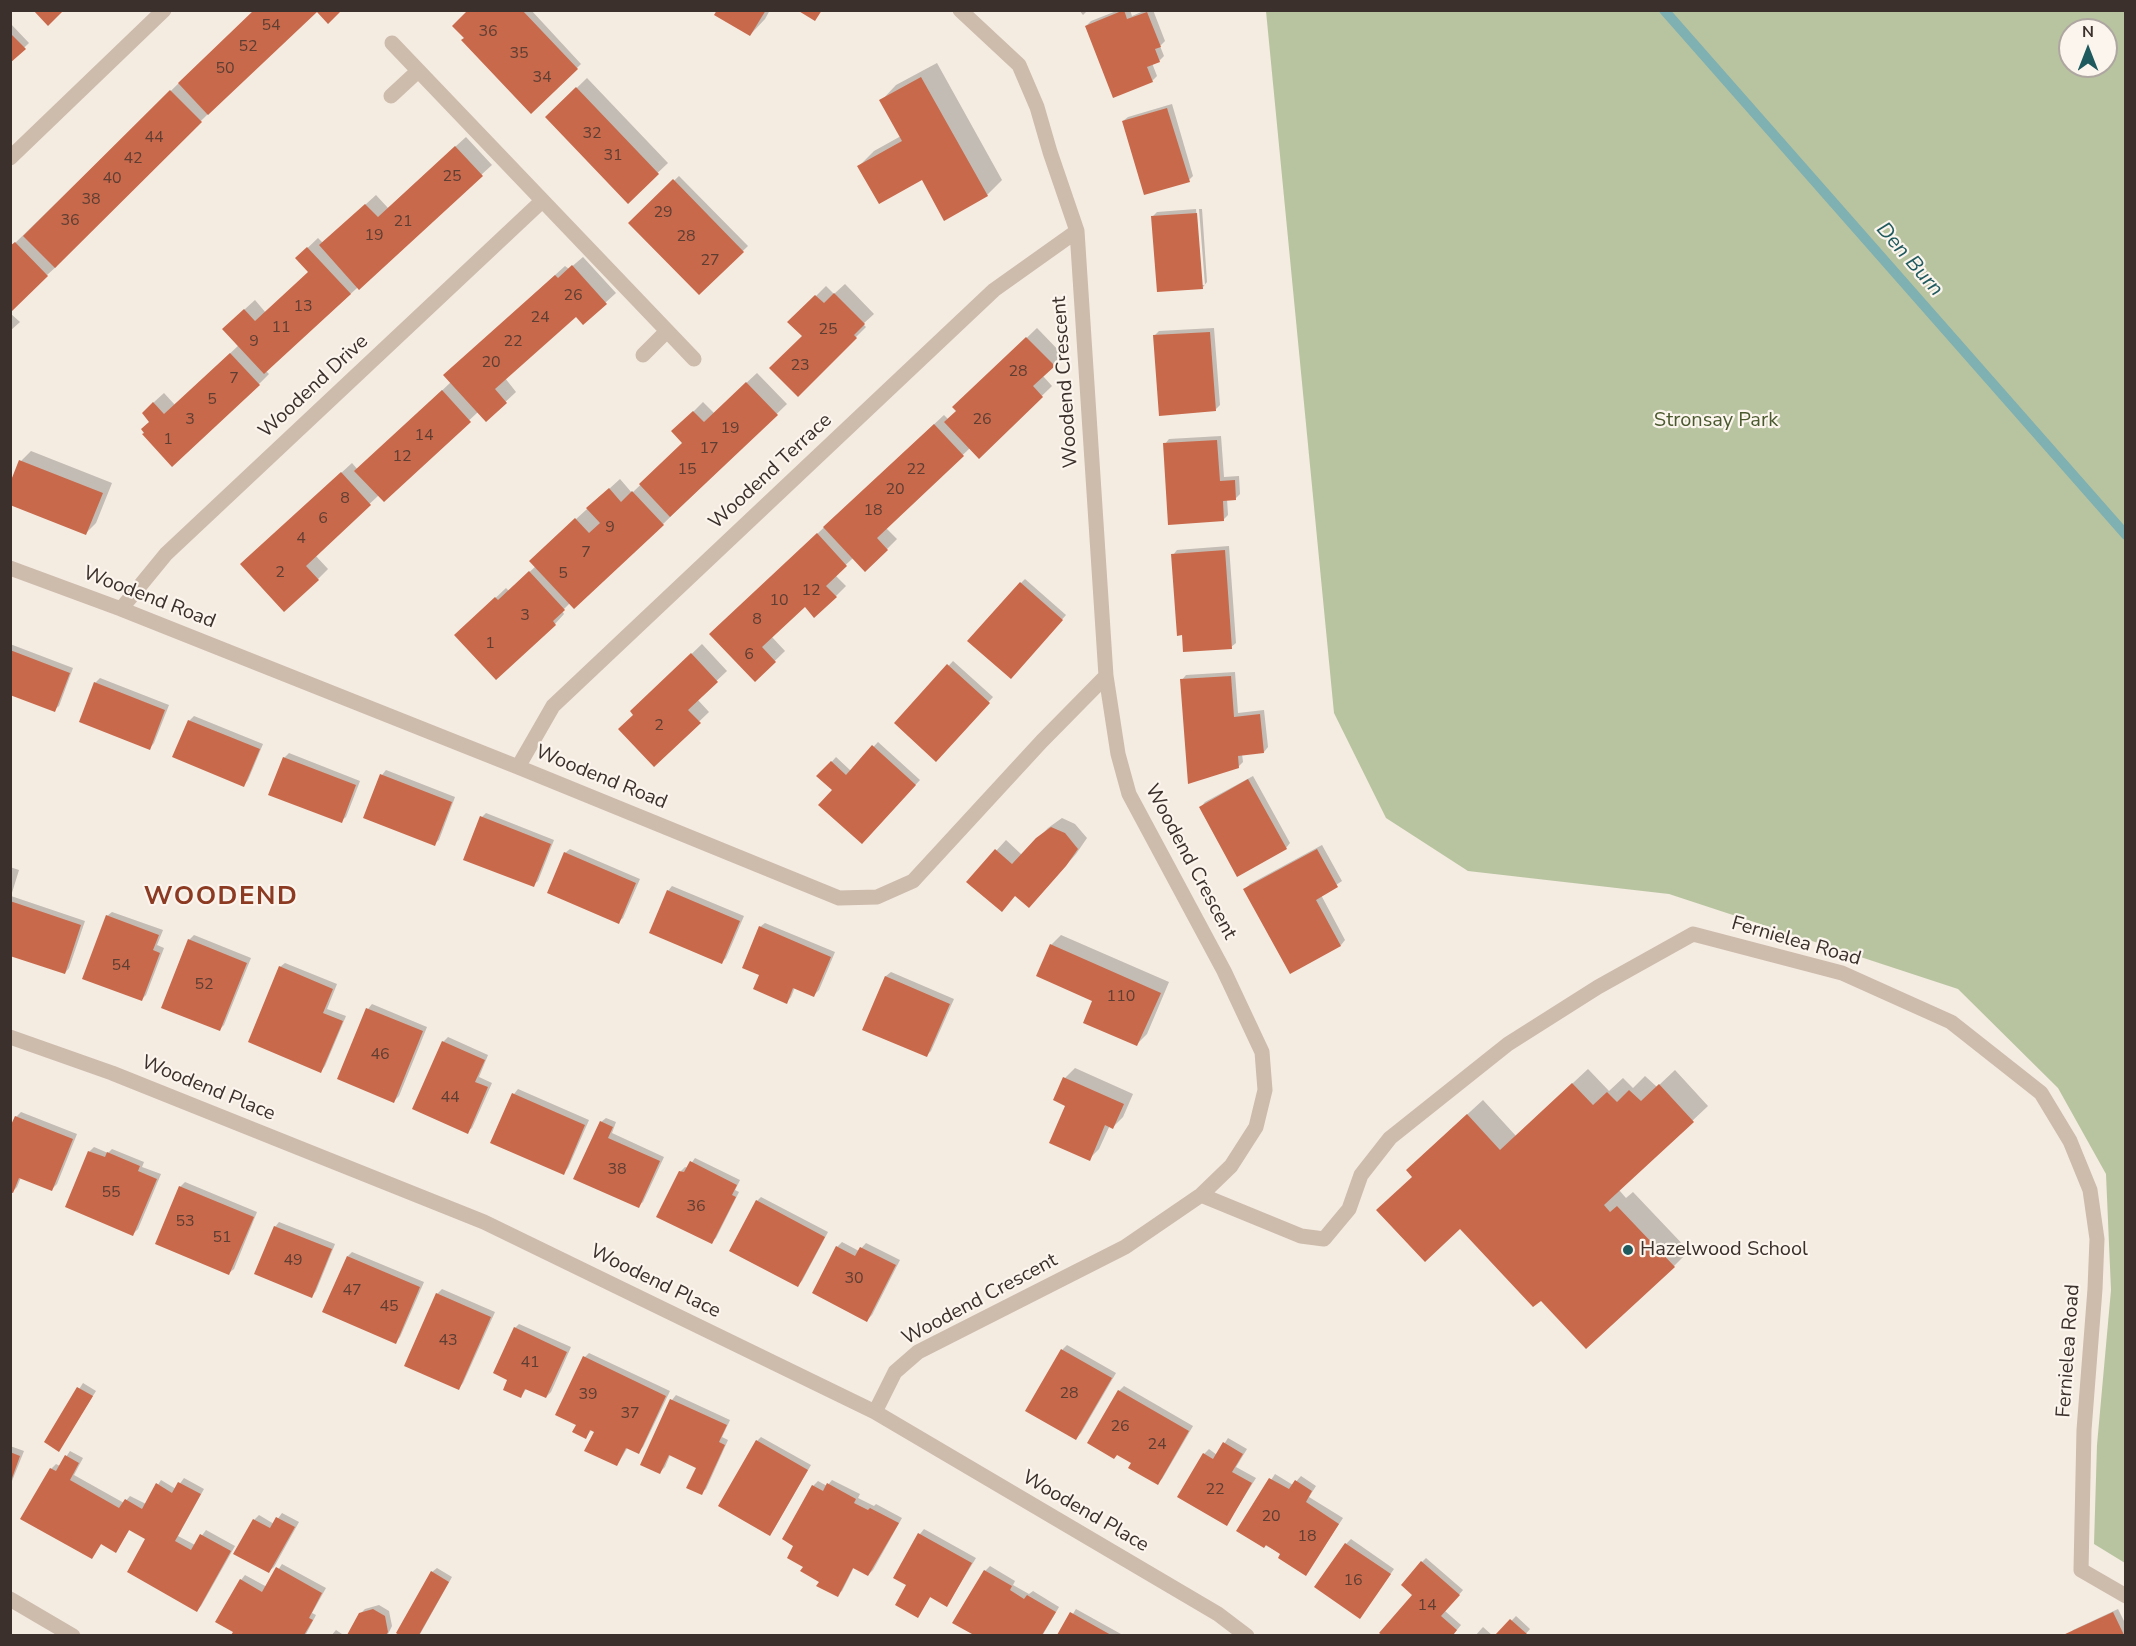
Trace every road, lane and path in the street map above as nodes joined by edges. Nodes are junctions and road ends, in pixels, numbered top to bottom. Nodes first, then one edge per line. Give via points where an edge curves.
1 (164, 10) edge
2 (960, 10) edge
3 (392, 43) dead end
4 (418, 70) junction
5 (392, 96) dead end
6 (10, 158) edge
7 (542, 201) junction
8 (1077, 231) junction
9 (667, 331) junction
10 (643, 355) dead end
11 (694, 359) dead end
12 (10, 568) edge
13 (121, 609) junction
14 (1106, 676) junction
15 (518, 767) junction
16 (10, 1037) edge
17 (1201, 1195) junction
18 (874, 1412) junction
19 (2126, 1596) edge
20 (10, 1599) edge
21 (74, 1635) edge
22 (1247, 1635) edge

1 - 6 street
2 - 8 street, Woodend Crescent via 1019,65 1037,107
3 - 4 street
4 - 5 street
4 - 7 street
7 - 9 street
7 - 13 street, Woodend Drive via 166,554
8 - 14 street, Woodend Crescent
8 - 15 street, Woodend Terrace via 994,290 553,706
9 - 10 street
9 - 11 street
12 - 13 street, Woodend Road
13 - 15 street, Woodend Road
14 - 15 street, Woodend Road via 913,881 877,897 839,898
14 - 17 street, Woodend Crescent via 1118,754 1129,794 1224,971 1262,1052 1265,1090 1256,1127 1231,1166
16 - 18 street, Woodend Place via 112,1073 484,1222
17 - 18 street, Woodend Crescent via 1125,1247 918,1352 895,1372
17 - 19 street, Fernielea Road via 1300,1236 1324,1239 1349,1209 1361,1175 1390,1138 1508,1044 1693,934 1842,973 1951,1022 2041,1094 2070,1142 2090,1190 2096,1249 2084,1430 2081,1570
18 - 22 street, Woodend Place via 1218,1614
20 - 21 street

